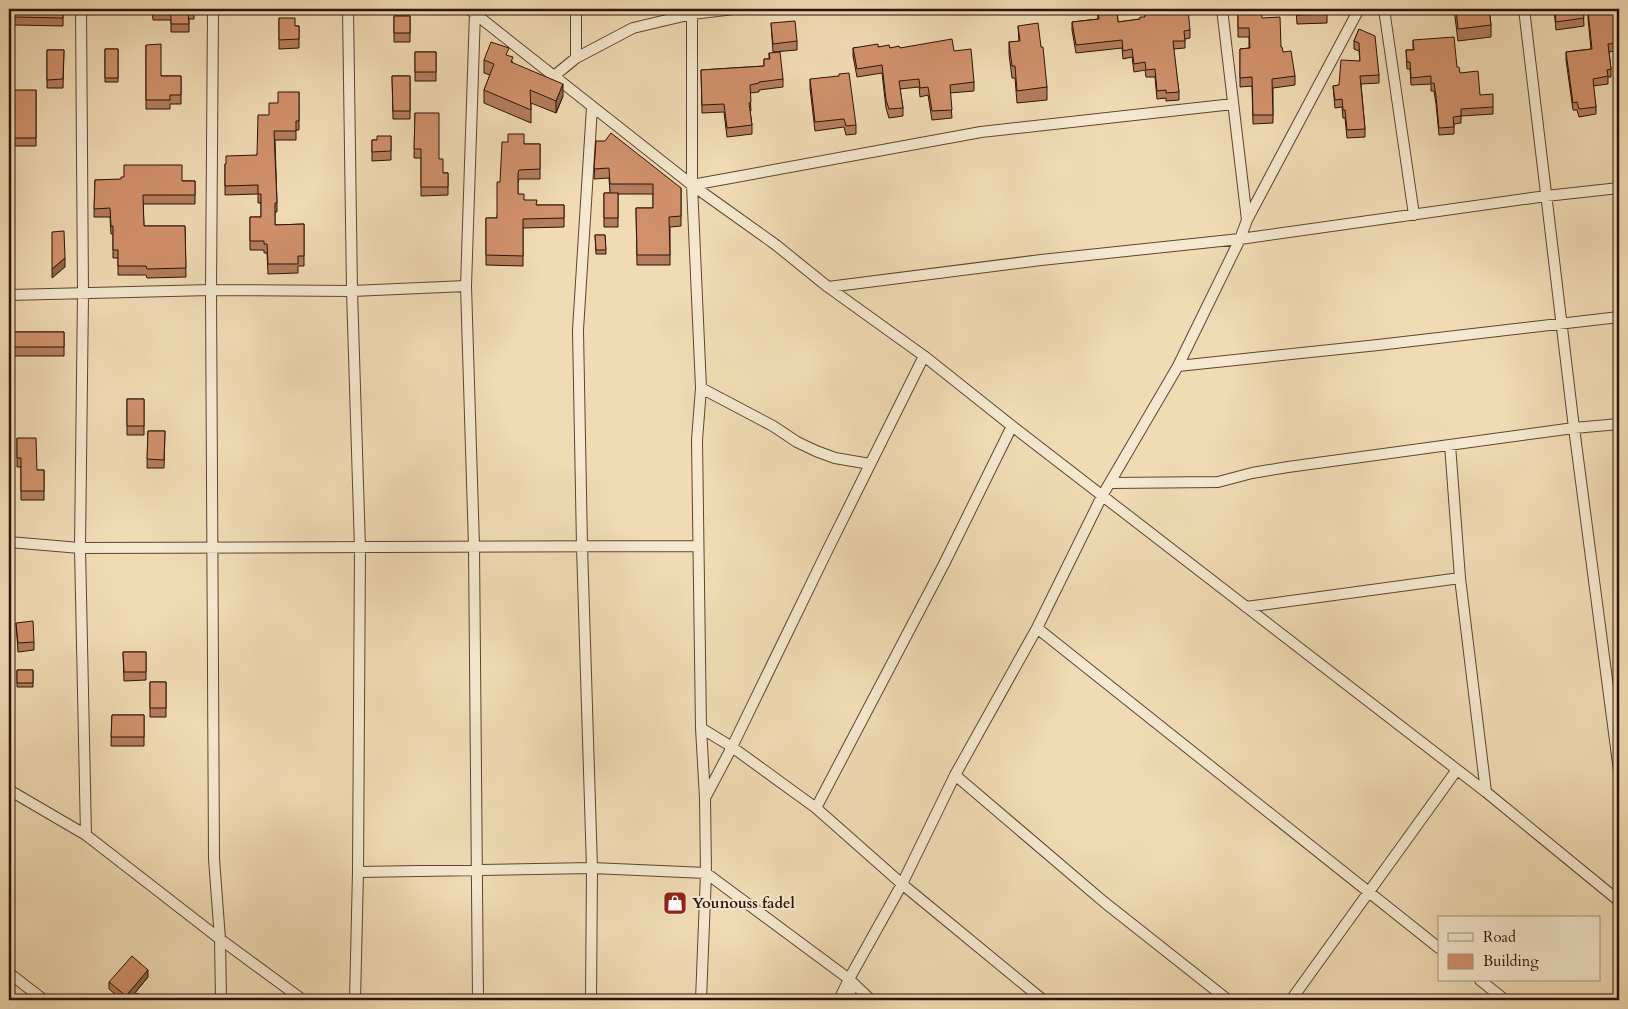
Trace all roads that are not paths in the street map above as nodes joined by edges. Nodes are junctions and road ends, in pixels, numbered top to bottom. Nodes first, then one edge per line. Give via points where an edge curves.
1 (81, 9) edge
2 (213, 9) edge
3 (348, 9) edge
4 (576, 9) edge
5 (734, 9) edge
6 (1222, 9) edge
7 (1359, 9) edge
8 (1384, 9) edge
9 (1524, 9) edge
10 (473, 11) edge
11 (692, 11) edge
12 (576, 58) junction
13 (554, 76) junction
14 (1233, 104) junction
15 (592, 107) junction
16 (692, 185) junction
17 (1619, 188) edge
18 (1546, 196) junction
19 (1414, 215) junction
20 (1246, 220) junction
21 (1240, 239) junction
22 (466, 286) junction
23 (828, 287) junction
24 (211, 290) junction
25 (352, 291) junction
26 (83, 294) junction
27 (9, 296) edge
28 (1619, 317) edge
29 (1562, 323) junction
30 (924, 356) junction
31 (1178, 366) junction
32 (701, 388) junction
33 (1619, 424) edge
34 (1012, 426) junction
35 (1574, 428) junction
36 (1450, 445) junction
37 (870, 464) junction
38 (1110, 483) junction
39 (1102, 496) junction
40 (9, 542) edge
41 (474, 546) junction
42 (582, 546) junction
43 (698, 546) junction
44 (212, 547) junction
45 (80, 548) junction
46 (360, 548) junction
47 (1460, 578) junction
48 (1246, 607) junction
49 (1037, 628) junction
50 (1616, 724) edge
51 (700, 728) junction
52 (732, 748) junction
53 (1456, 770) junction
54 (1619, 771) edge
55 (955, 775) junction
56 (9, 790) edge
57 (1486, 792) junction
58 (706, 798) junction
59 (816, 808) junction
60 (86, 835) junction
61 (592, 868) junction
62 (477, 871) junction
63 (358, 872) junction
64 (706, 873) junction
65 (902, 884) junction
66 (1368, 892) junction
67 (1619, 901) edge
68 (220, 939) junction
69 (1438, 947) edge
70 (9, 973) edge
71 (849, 980) junction
72 (1482, 982) edge
73 (44, 1000) edge
74 (222, 1000) edge
75 (303, 1000) edge
76 (355, 1000) edge
77 (478, 1000) edge
78 (591, 1000) edge
79 (701, 1000) edge
80 (839, 1000) edge
81 (851, 1000) edge
82 (871, 1000) edge
83 (1043, 1000) edge
84 (1228, 1000) edge
85 (1291, 1000) edge
86 (1505, 1000) edge

1 - 26 street
2 - 24 street
3 - 25 street
4 - 12 street
5 - 11 street
6 - 14 street
7 - 20 street
8 - 19 street
9 - 18 street
10 - 13 street
10 - 22 street
11 - 12 street via 634,28
11 - 16 street
12 - 13 street
13 - 15 street
14 - 16 street via 981,132
14 - 20 street
15 - 16 street
15 - 42 street via 578,330
16 - 23 street
16 - 32 street
17 - 18 street
18 - 19 street
18 - 29 street
19 - 21 street
20 - 21 street
21 - 23 street
21 - 31 street
22 - 25 street
22 - 41 street
23 - 30 street
24 - 25 street
24 - 26 street
24 - 44 street
25 - 46 street
26 - 27 street
26 - 45 street
28 - 29 street
29 - 31 street
29 - 35 street
30 - 34 street
30 - 37 street
31 - 38 street
32 - 37 street via 816,451
32 - 43 street via 696,440
33 - 35 street
34 - 39 street
34 - 59 street
35 - 36 street
35 - 50 street
36 - 38 street via 1288,467 1218,482
36 - 47 street
37 - 52 street
38 - 39 street
39 - 48 street
39 - 49 street
40 - 45 street
41 - 42 street
41 - 46 street
41 - 62 street
42 - 43 street
42 - 61 street
43 - 51 street
44 - 45 street
44 - 46 street
44 - 68 street via 214,859
45 - 60 street
46 - 63 street
47 - 48 street
47 - 57 street
48 - 53 street
49 - 55 street
49 - 66 street
50 - 54 street
51 - 52 street
51 - 58 street
52 - 58 street
52 - 59 street
53 - 57 street
53 - 66 street
55 - 65 street
55 - 84 street via 1104,902
56 - 60 street
57 - 67 street
58 - 64 street
59 - 65 street
60 - 68 street
61 - 62 street
61 - 64 street
61 - 78 street
62 - 63 street
62 - 77 street
63 - 76 street
64 - 71 street
64 - 79 street
65 - 71 street
65 - 83 street
66 - 69 street
66 - 85 street
68 - 74 street
68 - 75 street
70 - 73 street
71 - 80 street
71 - 81 street
71 - 82 street
72 - 86 street

